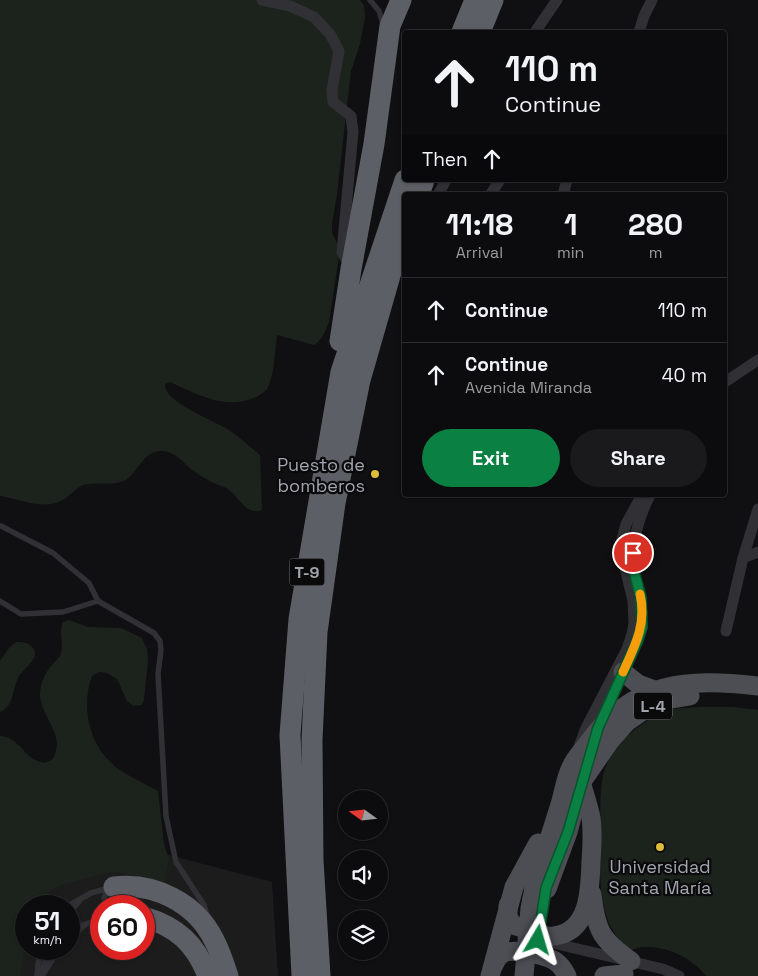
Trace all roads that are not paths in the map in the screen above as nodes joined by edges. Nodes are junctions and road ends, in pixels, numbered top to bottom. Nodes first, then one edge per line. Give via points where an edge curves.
1 (262, 0) edge
2 (370, 0) edge
3 (401, 0) edge
4 (475, 0) edge
5 (493, 0) edge
6 (557, 0) edge
7 (652, 0) edge
8 (463, 30) edge
9 (481, 30) edge
10 (536, 30) edge
11 (640, 30) edge
12 (387, 48) junction
13 (404, 182) edge
14 (402, 242) edge
15 (402, 255) edge
16 (351, 269) junction
17 (391, 272) junction
18 (758, 360) edge
19 (727, 381) edge
20 (330, 437) junction
21 (641, 497) edge
22 (649, 497) edge
23 (758, 510) edge
24 (1, 526) dead end
25 (758, 552) edge
26 (744, 558) junction
27 (0, 601) edge
28 (98, 601) junction
29 (726, 631) dead end
30 (623, 672) junction
31 (758, 686) edge
32 (654, 690) junction
33 (758, 697) edge
34 (598, 728) junction
35 (572, 765) junction
36 (581, 784) junction
37 (560, 802) junction
38 (590, 882) junction
39 (542, 883) junction
40 (112, 895) edge
41 (83, 897) junction
42 (90, 897) edge
43 (80, 899) edge
44 (80, 901) edge
45 (508, 905) junction
46 (90, 922) edge
47 (155, 922) edge
48 (86, 924) junction
49 (80, 926) edge
50 (80, 929) edge
51 (214, 939) junction
52 (507, 940) junction
53 (41, 960) edge
54 (45, 960) edge
55 (51, 960) edge
56 (628, 970) edge
57 (491, 975) edge
58 (40, 976) edge
59 (208, 976) edge
60 (228, 976) edge
61 (302, 976) edge
62 (320, 976) edge
63 (524, 976) edge
64 (536, 976) edge
65 (567, 976) edge
66 (604, 976) edge
67 (679, 976) edge

1 - 16 street via 314,16 330,34 339,51 332,102 351,116 353,132 342,252
2 - 12 lane via 379,10
3 - 12 highway via 390,26
4 - 8 highway
5 - 9 highway
6 - 10 street
7 - 11 street
12 - 16 highway via 374,144
13 - 20 highway, T-9 via 341,372
14 - 17 highway, T-9
15 - 17 highway
16 - 20 highway via 344,323 331,381
17 - 62 highway, T-9 via 360,380 335,503 317,632 312,740 313,860
18 - 19 street
20 - 61 highway, T-9 via 299,619 290,735
21 - 35 street via 626,524 621,543 633,601 632,634 586,728
22 - 30 street via 637,526 633,553 641,598 642,627
23 - 26 street
24 - 28 lane via 53,553 89,583
25 - 26 street
26 - 29 street
27 - 28 lane via 21,614 63,612
28 - 51 lane via 154,633 160,641 158,674 166,816 176,862 204,905
30 - 32 main road via 638,684
30 - 34 street
31 - 32 main road, L-4 via 704,683
32 - 34 main road, L-4 via 622,708
33 - 36 main road, L-4 via 696,695 666,700 647,708 618,732
34 - 35 main road, L-4
34 - 36 main road
35 - 37 main road, L-4
36 - 38 main road via 591,818
36 - 39 main road, L-4 via 568,832
37 - 39 main road, L-4
37 - 45 main road, L-4 via 514,887
38 - 45 main road via 587,905 578,923 552,937 513,925 508,917
38 - 56 main road via 598,928
39 - 63 main road, L-4, bridge via 530,908
39 - 64 main road, L-4
40 - 51 highway via 124,886 154,890 187,907
41 - 42 lane
41 - 43 lane
41 - 44 lane
45 - 52 main road, L-4
46 - 48 lane
47 - 59 highway via 170,927 184,938
48 - 49 lane
48 - 50 lane
51 - 60 highway
52 - 56 street via 516,935
52 - 57 main road, L-4
53 - 58 lane
54 - 58 lane
55 - 58 lane
56 - 66 main road
56 - 67 street via 663,969
57 - 65 main road, L-4 via 497,958 514,950 553,960

